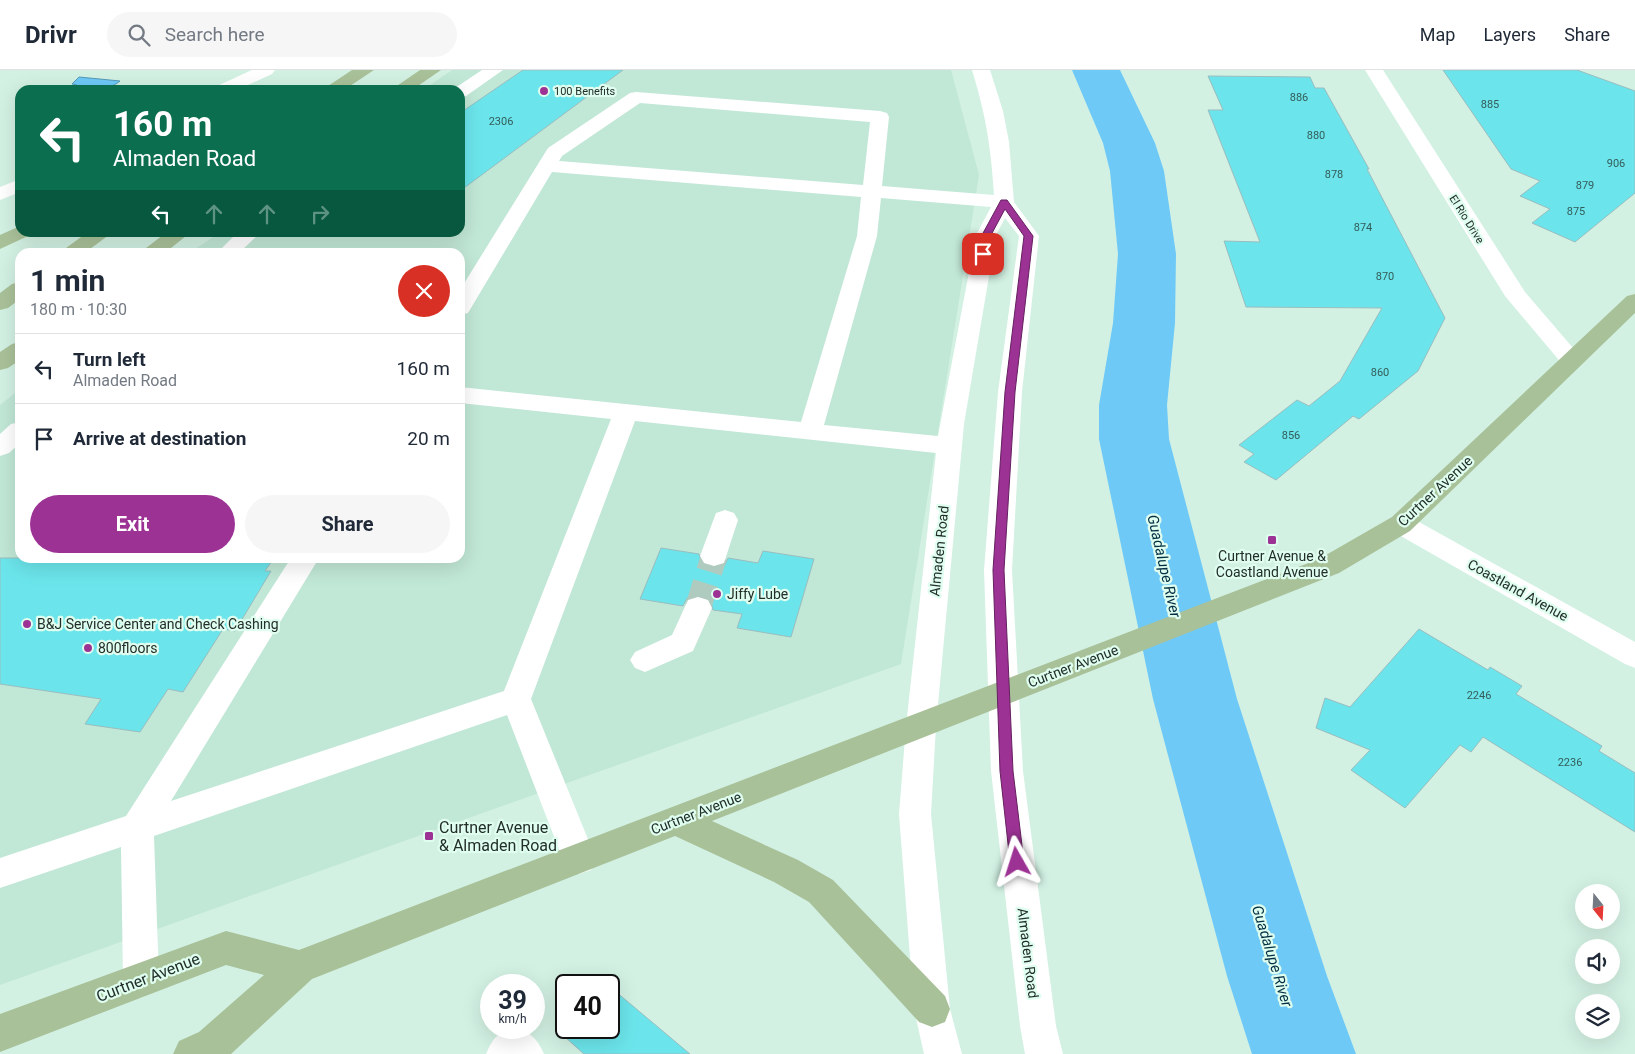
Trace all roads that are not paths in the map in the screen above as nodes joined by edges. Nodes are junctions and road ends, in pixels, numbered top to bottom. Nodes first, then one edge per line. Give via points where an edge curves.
1 (266, 70) edge
2 (365, 70) edge
3 (432, 70) edge
4 (494, 70) edge
5 (981, 70) edge
6 (1374, 70) edge
7 (234, 85) edge
8 (339, 85) edge
9 (408, 85) edge
10 (465, 89) edge
11 (547, 166) junction
12 (15, 187) edge
13 (872, 190) junction
14 (0, 194) edge
15 (1004, 202) junction
16 (15, 235) edge
17 (96, 237) edge
18 (173, 237) edge
19 (245, 237) edge
20 (0, 243) edge
21 (79, 248) edge
22 (158, 248) edge
23 (233, 248) edge
24 (15, 292) edge
25 (465, 300) edge
26 (1635, 301) edge
27 (0, 303) edge
28 (15, 353) edge
29 (1571, 360) junction
30 (0, 364) edge
31 (465, 396) edge
32 (626, 413) junction
33 (810, 432) junction
34 (15, 434) edge
35 (949, 446) junction
36 (0, 448) edge
37 (725, 520) dead end
38 (1401, 524) junction
39 (714, 556) tunnel mouth
40 (302, 563) edge
41 (698, 608) tunnel mouth
42 (1635, 656) edge
43 (645, 660) dead end
44 (1004, 693) junction
45 (516, 699) junction
46 (921, 726) junction
47 (677, 821) junction
48 (137, 827) junction
49 (579, 859) junction
50 (0, 873) edge
51 (299, 968) junction
52 (141, 980) junction
53 (932, 1009) junction
54 (0, 1033) edge
55 (192, 1054) edge
56 (505, 1054) edge
57 (526, 1054) edge
58 (943, 1054) edge
59 (1044, 1054) edge

1 - 7 street
2 - 8 main road
3 - 9 main road
4 - 10 street
5 - 15 street via 1000,142
6 - 29 street, El Rio Drive via 1516,296
11 - 13 street
11 - 13 street via 555,152 636,97 880,117
11 - 25 street
12 - 14 street
13 - 15 street
13 - 33 street via 867,236
15 - 35 street, Almaden Road via 986,235
15 - 44 street, Almaden Road via 1028,236 1010,392 998,570
16 - 20 main road
17 - 21 main road
18 - 22 main road
19 - 23 street
24 - 27 main road
26 - 29 main road, Curtner Avenue
28 - 30 main road
29 - 38 main road, Curtner Avenue
31 - 32 street
32 - 33 street
32 - 45 street
33 - 35 street
34 - 36 street
35 - 46 street, Almaden Road
37 - 39 street
38 - 42 street, Coastland Avenue
38 - 44 main road, Curtner Avenue via 1329,566
40 - 48 street
41 - 43 street via 683,643
44 - 46 main road, Curtner Avenue
44 - 59 street, Almaden Road via 1007,771
45 - 48 street
45 - 49 street
46 - 47 main road, Curtner Avenue
46 - 53 street, Almaden Road via 915,814
47 - 49 main road, Curtner Avenue
47 - 53 main road via 786,871 821,891
48 - 50 street
48 - 52 street
49 - 51 main road, Curtner Avenue
51 - 52 main road, Curtner Avenue via 226,948
51 - 55 main road, Curtner Avenue via 212,1046
52 - 54 main road, Curtner Avenue
53 - 58 street, Almaden Road
56 - 57 street via 514,1045

